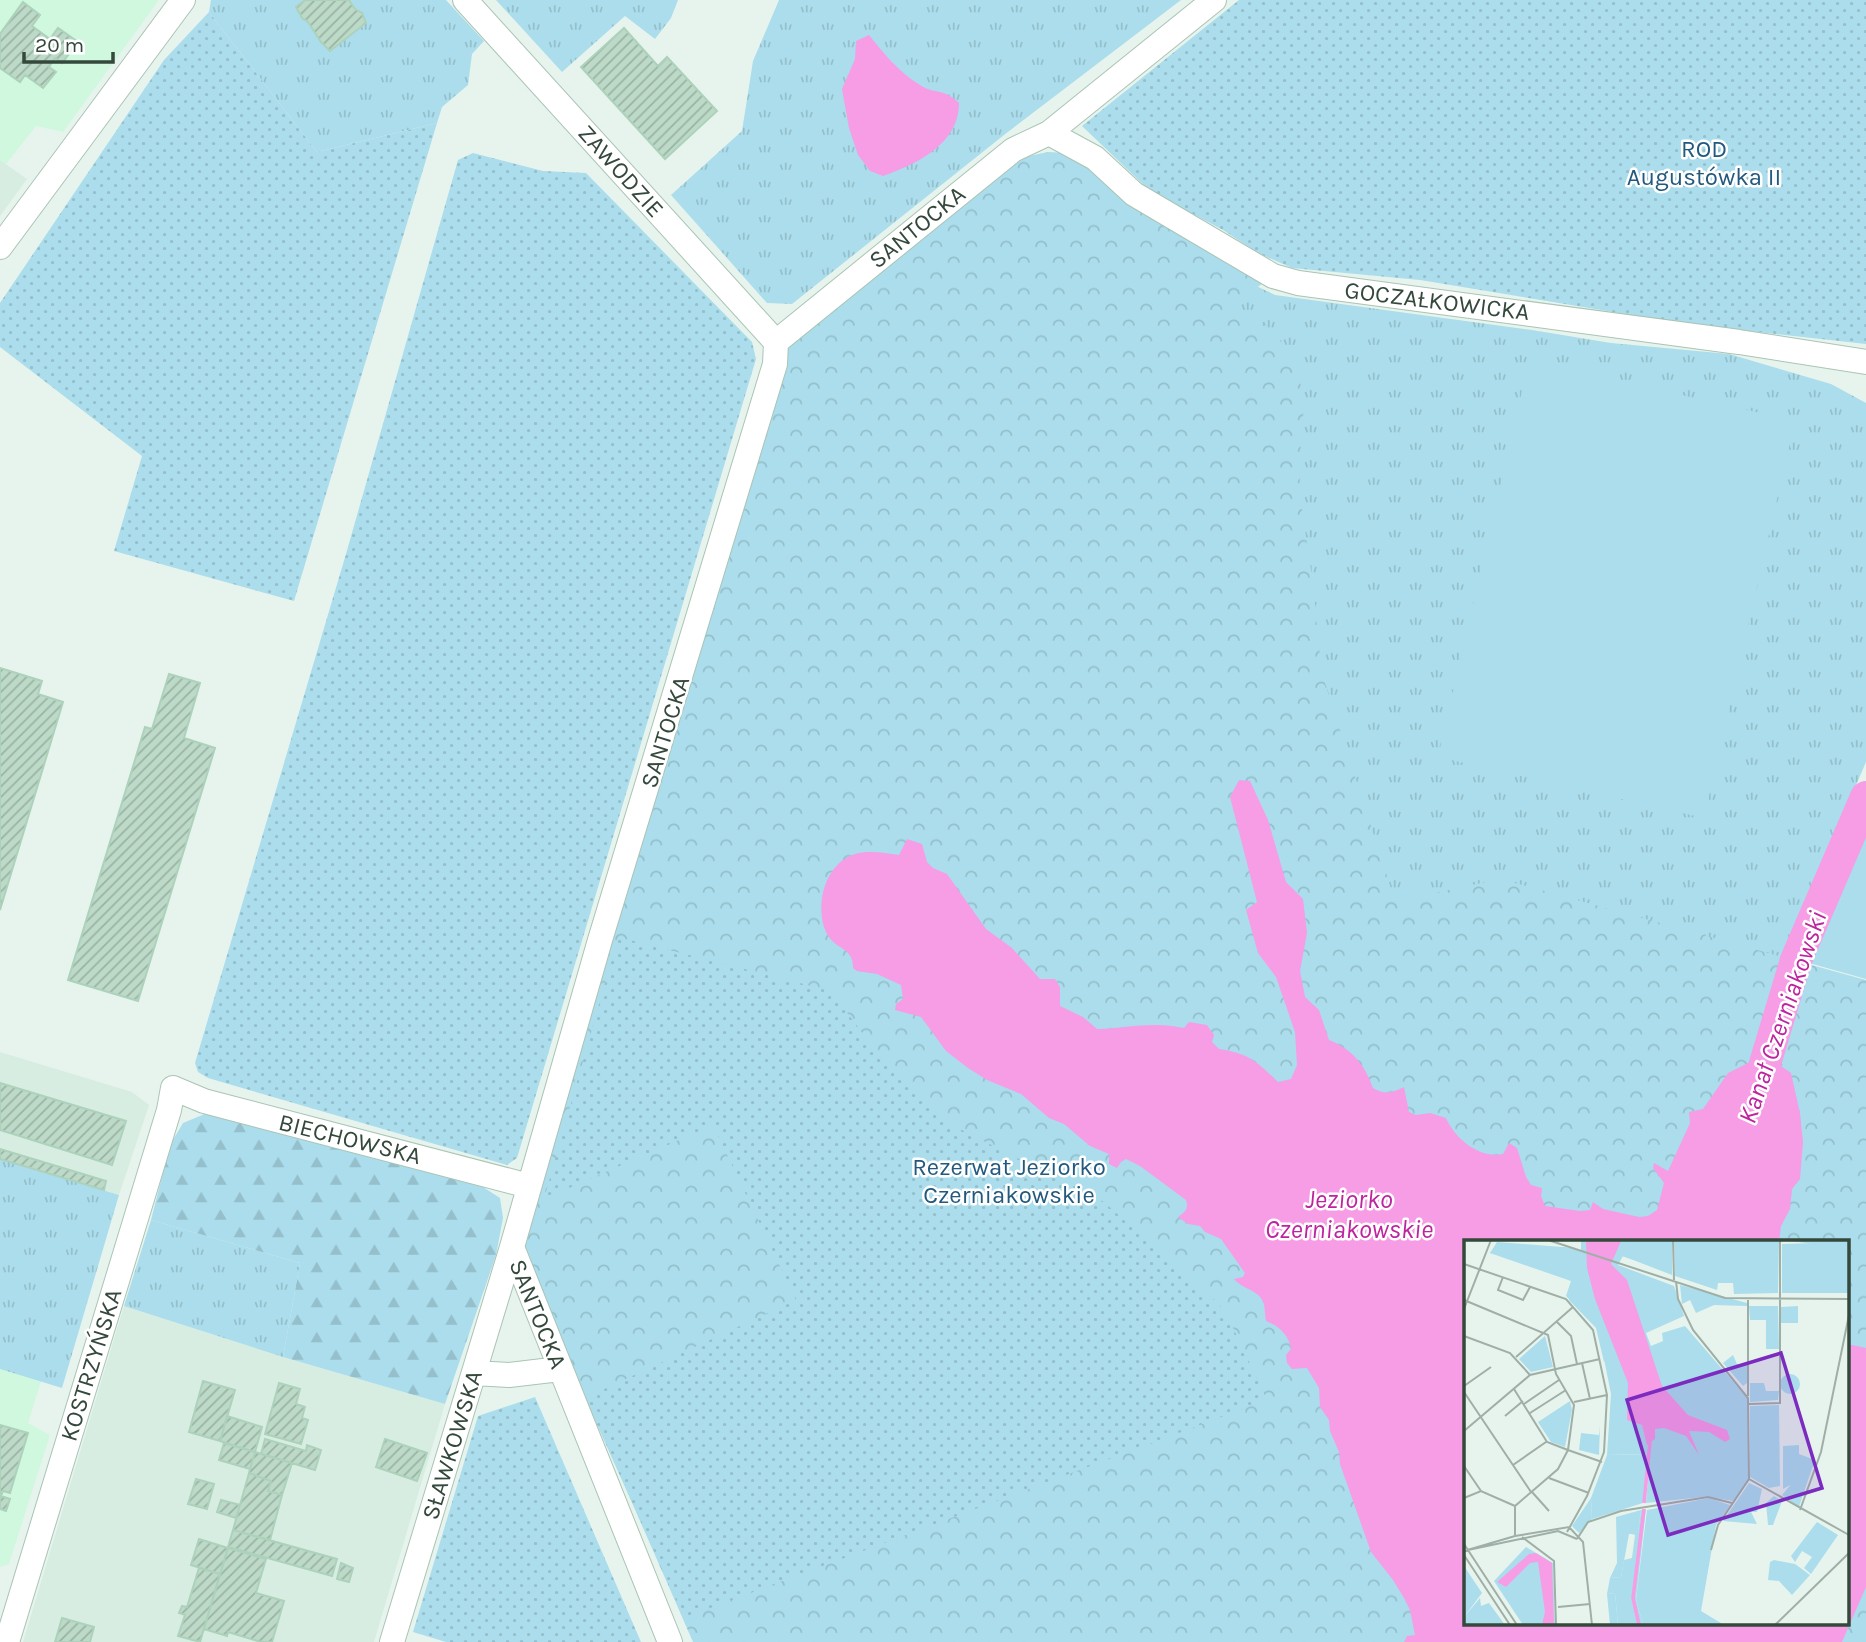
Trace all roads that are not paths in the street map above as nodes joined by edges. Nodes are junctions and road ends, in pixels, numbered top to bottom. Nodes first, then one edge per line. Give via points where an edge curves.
1 (183, 0) edge
2 (466, 0) edge
3 (1214, 0) edge
4 (1049, 133) junction
5 (0, 247) edge
6 (776, 342) junction
7 (1866, 362) edge
8 (173, 1088) joint
9 (529, 1185) junction
10 (512, 1247) junction
11 (559, 1369) junction
12 (474, 1373) junction
13 (7, 1642) edge
14 (392, 1642) edge
15 (670, 1642) edge

1 - 5 street
2 - 6 street, ZAWODZIE
3 - 4 street, SANTOCKA
4 - 6 street, SANTOCKA via 1013,150
4 - 7 street, GOCZAŁKOWICKA via 1095,158 1134,194 1273,276
6 - 9 street, SANTOCKA via 775,364
8 - 9 street, BIECHOWSKA via 204,1101
8 - 13 street, KOSTRZYŃSKA
9 - 10 street, SANTOCKA
10 - 11 street, SANTOCKA
10 - 12 street, SŁAWKOWSKA
11 - 12 street via 509,1375
11 - 15 street, SANTOCKA
12 - 14 street, SŁAWKOWSKA

